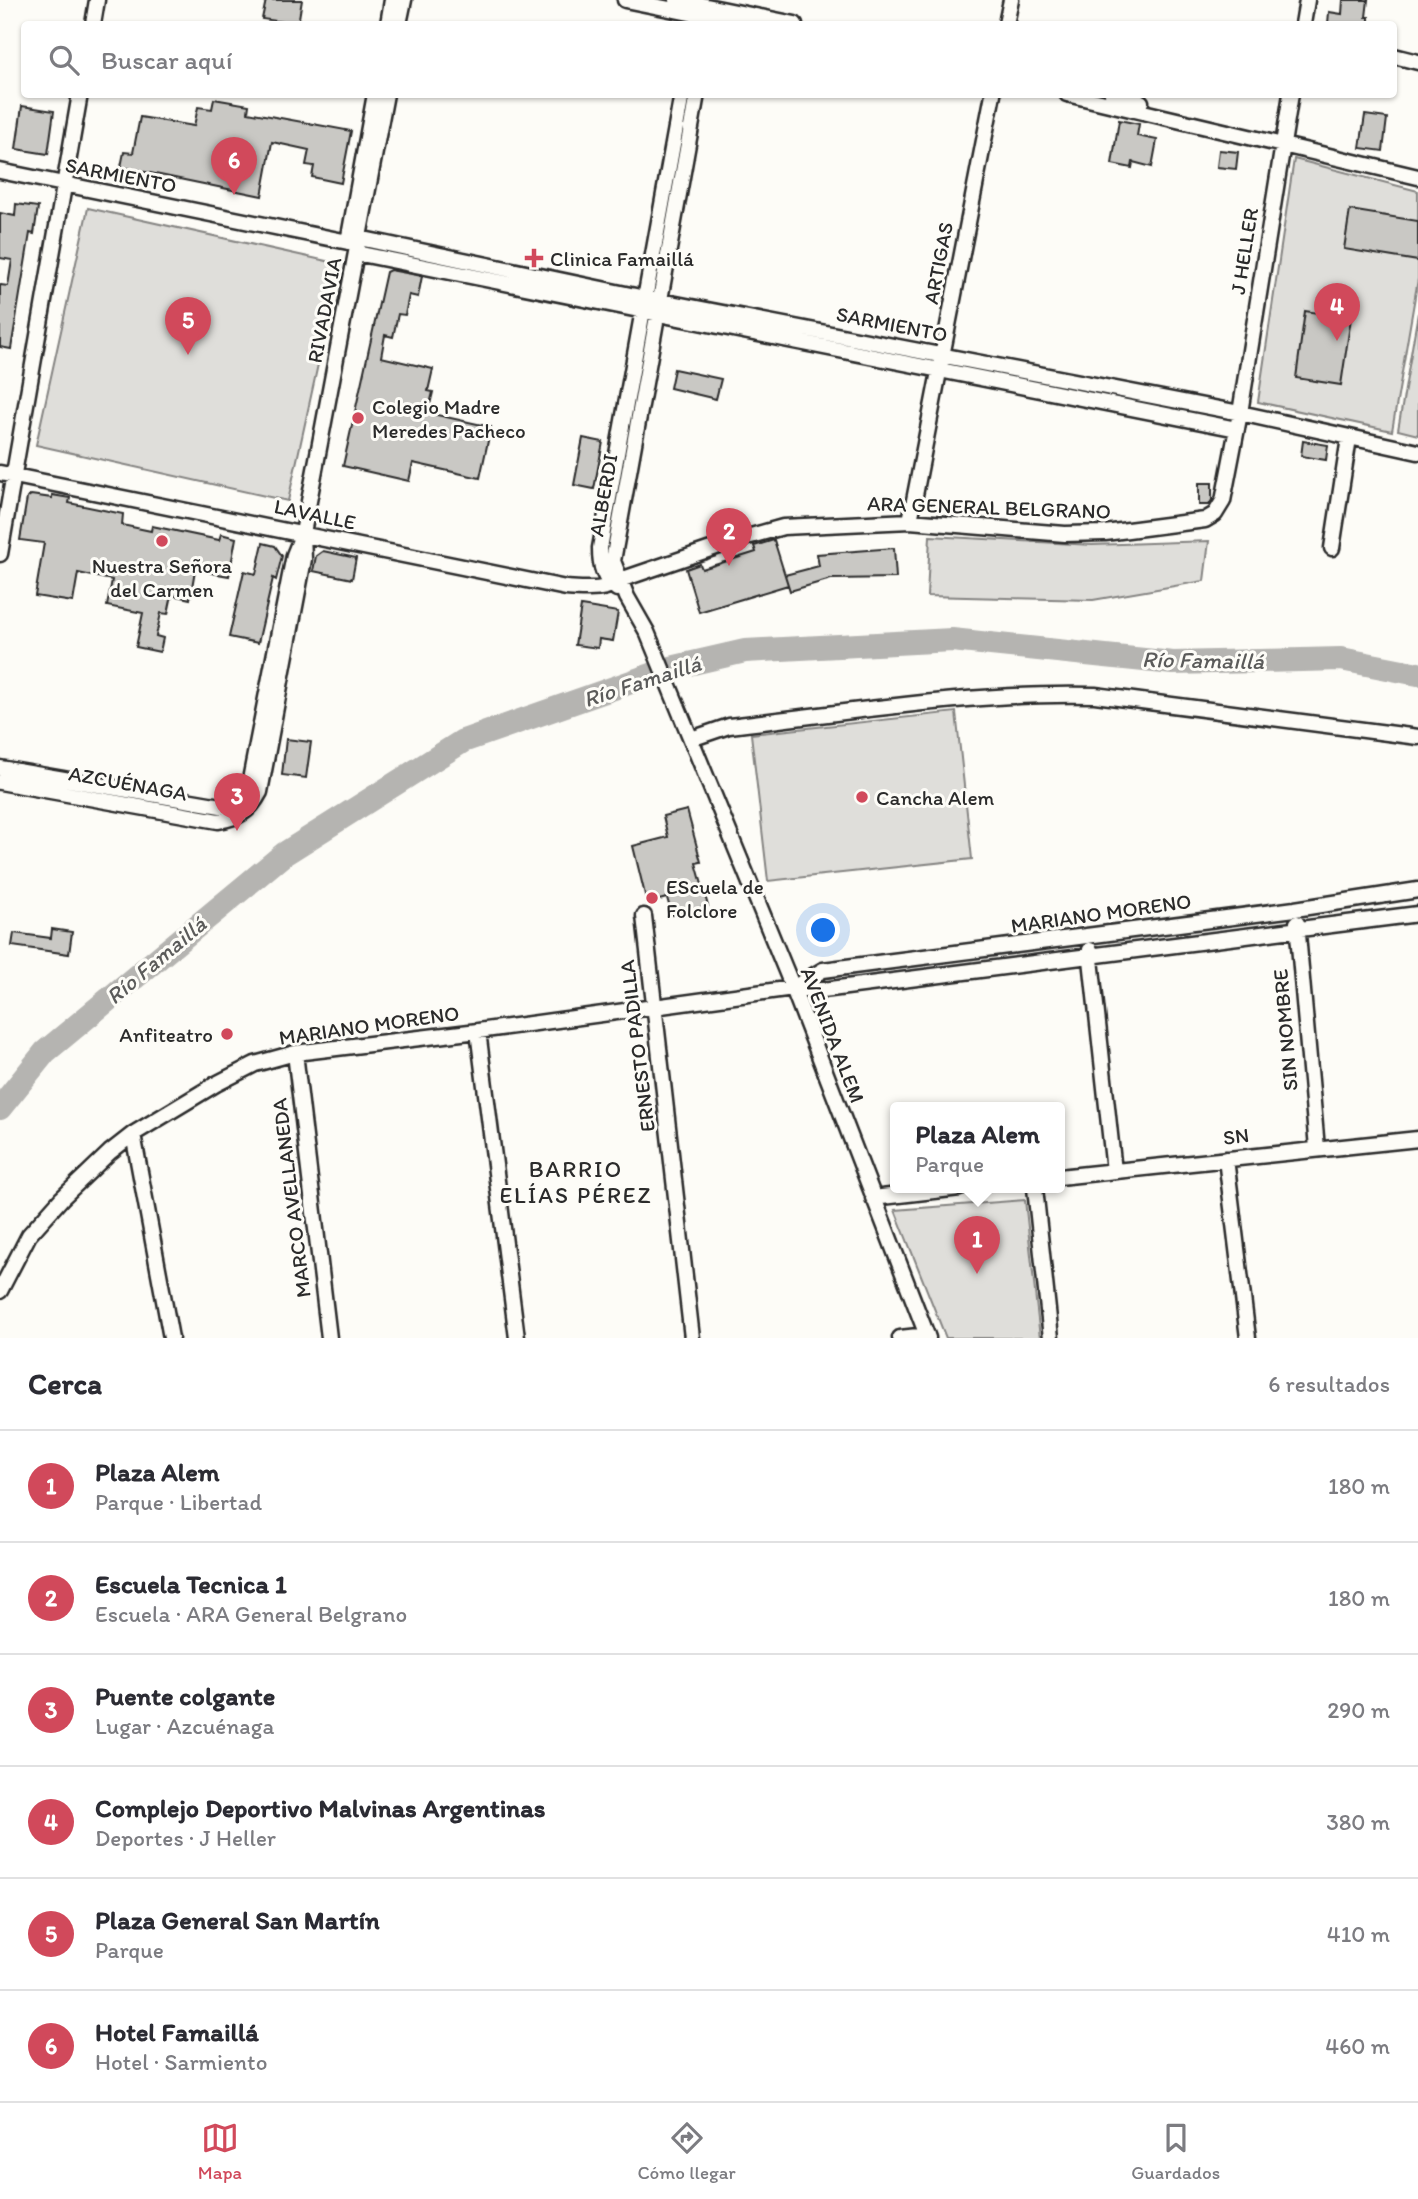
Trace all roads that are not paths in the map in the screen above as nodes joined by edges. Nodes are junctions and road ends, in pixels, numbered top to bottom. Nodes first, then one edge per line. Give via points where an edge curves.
1 (97, 0) edge
2 (393, 0) edge
3 (404, 0) edge
4 (625, 0) edge
5 (677, 0) edge
6 (1011, 0) edge
7 (1307, 0) edge
8 (697, 11) edge
9 (712, 12) edge
10 (94, 21) edge
11 (389, 21) edge
12 (400, 21) edge
13 (736, 21) edge
14 (774, 21) edge
15 (1007, 21) edge
16 (1304, 21) edge
17 (1397, 57) edge
18 (1418, 62) edge
19 (79, 98) edge
20 (374, 98) edge
21 (385, 98) edge
22 (681, 98) edge
23 (696, 98) edge
24 (992, 98) edge
25 (1086, 98) edge
26 (1127, 98) edge
27 (1290, 98) edge
28 (1282, 140) junction
29 (1418, 169) edge
30 (0, 171) edge
31 (1418, 177) edge
32 (64, 185) junction
33 (355, 244) junction
34 (651, 307) junction
35 (940, 361) junction
36 (1240, 414) junction
37 (1237, 429) junction
38 (1349, 438) junction
39 (1418, 452) edge
40 (7, 475) edge
41 (911, 522) junction
42 (303, 533) junction
43 (1332, 548) dead end
44 (0, 554) edge
45 (616, 583) junction
46 (627, 597) joint
47 (689, 734) junction
48 (1418, 737) edge
49 (0, 768) edge
50 (0, 782) edge
51 (243, 807) junction
52 (1418, 890) edge
53 (1295, 909) junction
54 (1418, 915) edge
55 (644, 916) dead end
56 (1297, 931) junction
57 (1088, 936) junction
58 (1091, 957) junction
59 (793, 988) junction
60 (654, 1008) junction
61 (478, 1031) junction
62 (295, 1053) junction
63 (133, 1134) junction
64 (1418, 1139) edge
65 (1317, 1148) junction
66 (1226, 1159) junction
67 (1114, 1171) junction
68 (1065, 1176) edge
69 (917, 1193) edge
70 (1036, 1193) edge
71 (873, 1198) junction
72 (0, 1291) edge
73 (927, 1337) edge
74 (171, 1338) edge
75 (329, 1338) edge
76 (517, 1338) edge
77 (692, 1338) edge
78 (900, 1338) edge
79 (1051, 1338) edge
80 (1248, 1338) edge

1 - 10 street
2 - 11 street
3 - 12 street
4 - 8 street
5 - 8 street
6 - 15 street
7 - 16 street
8 - 9 street
9 - 13 street
9 - 14 street
17 - 18 street
19 - 32 street
20 - 33 street, RIVADAVIA
21 - 33 street, RIVADAVIA
22 - 34 street, ALBERDI
23 - 34 street, ALBERDI
24 - 35 street, ARTIGAS
25 - 28 street
26 - 28 street
27 - 28 street, J HELLER
28 - 29 street
28 - 31 street
28 - 36 street, J HELLER
30 - 32 street, SARMIENTO
32 - 33 street, SARMIENTO
32 - 40 street
33 - 34 street, SARMIENTO
33 - 42 street, RIVADAVIA
34 - 35 street, SARMIENTO
34 - 45 street, ALBERDI via 613,561
35 - 36 street, SARMIENTO
35 - 37 street, SARMIENTO
35 - 41 street, ARTIGAS
36 - 37 street, ARA GENERAL BELGRANO
36 - 38 street, SARMIENTO
37 - 41 street, ARA GENERAL BELGRANO via 1223,501 1205,520 1124,532 1065,534
38 - 39 street, SARMIENTO
38 - 43 street
40 - 42 street, LAVALLE
40 - 44 street
41 - 45 street, ARA GENERAL BELGRANO via 783,527
42 - 45 street, LAVALLE via 566,588 600,589
42 - 51 street, RIVADAVIA via 294,555
45 - 46 street, ALBERDI
46 - 47 street, AVENIDA ALEM via 647,632
47 - 48 street via 993,695 1043,694 1095,695
47 - 59 street, AVENIDA ALEM
49 - 51 street, AZCUÉNAGA
50 - 51 street, AZCUÉNAGA via 218,821 239,816
52 - 53 street, MARIANO MORENO
53 - 56 street, SIN NOMBRE
53 - 57 street, MARIANO MORENO
54 - 56 street, MARIANO MORENO
55 - 60 street, ERNESTO PADILLA
56 - 58 street, MARIANO MORENO
56 - 65 street, SIN NOMBRE
57 - 58 street
57 - 59 street, MARIANO MORENO via 823,970
58 - 59 street, MARIANO MORENO via 823,990
58 - 67 street
59 - 60 street, MARIANO MORENO
59 - 71 street, AVENIDA ALEM
60 - 61 street, MARIANO MORENO
60 - 77 street, ERNESTO PADILLA
61 - 62 street, MARIANO MORENO
61 - 76 street
62 - 63 street, MARIANO MORENO via 255,1064
62 - 75 street, MARCO AVELLANEDA
63 - 72 street, MARIANO MORENO via 62,1198 29,1235
63 - 74 street
64 - 65 street, SN
65 - 66 street, SN
66 - 67 street, SN
66 - 80 street
67 - 68 street, SN
69 - 71 street
70 - 79 street
71 - 73 street, AVENIDA ALEM
73 - 78 street

